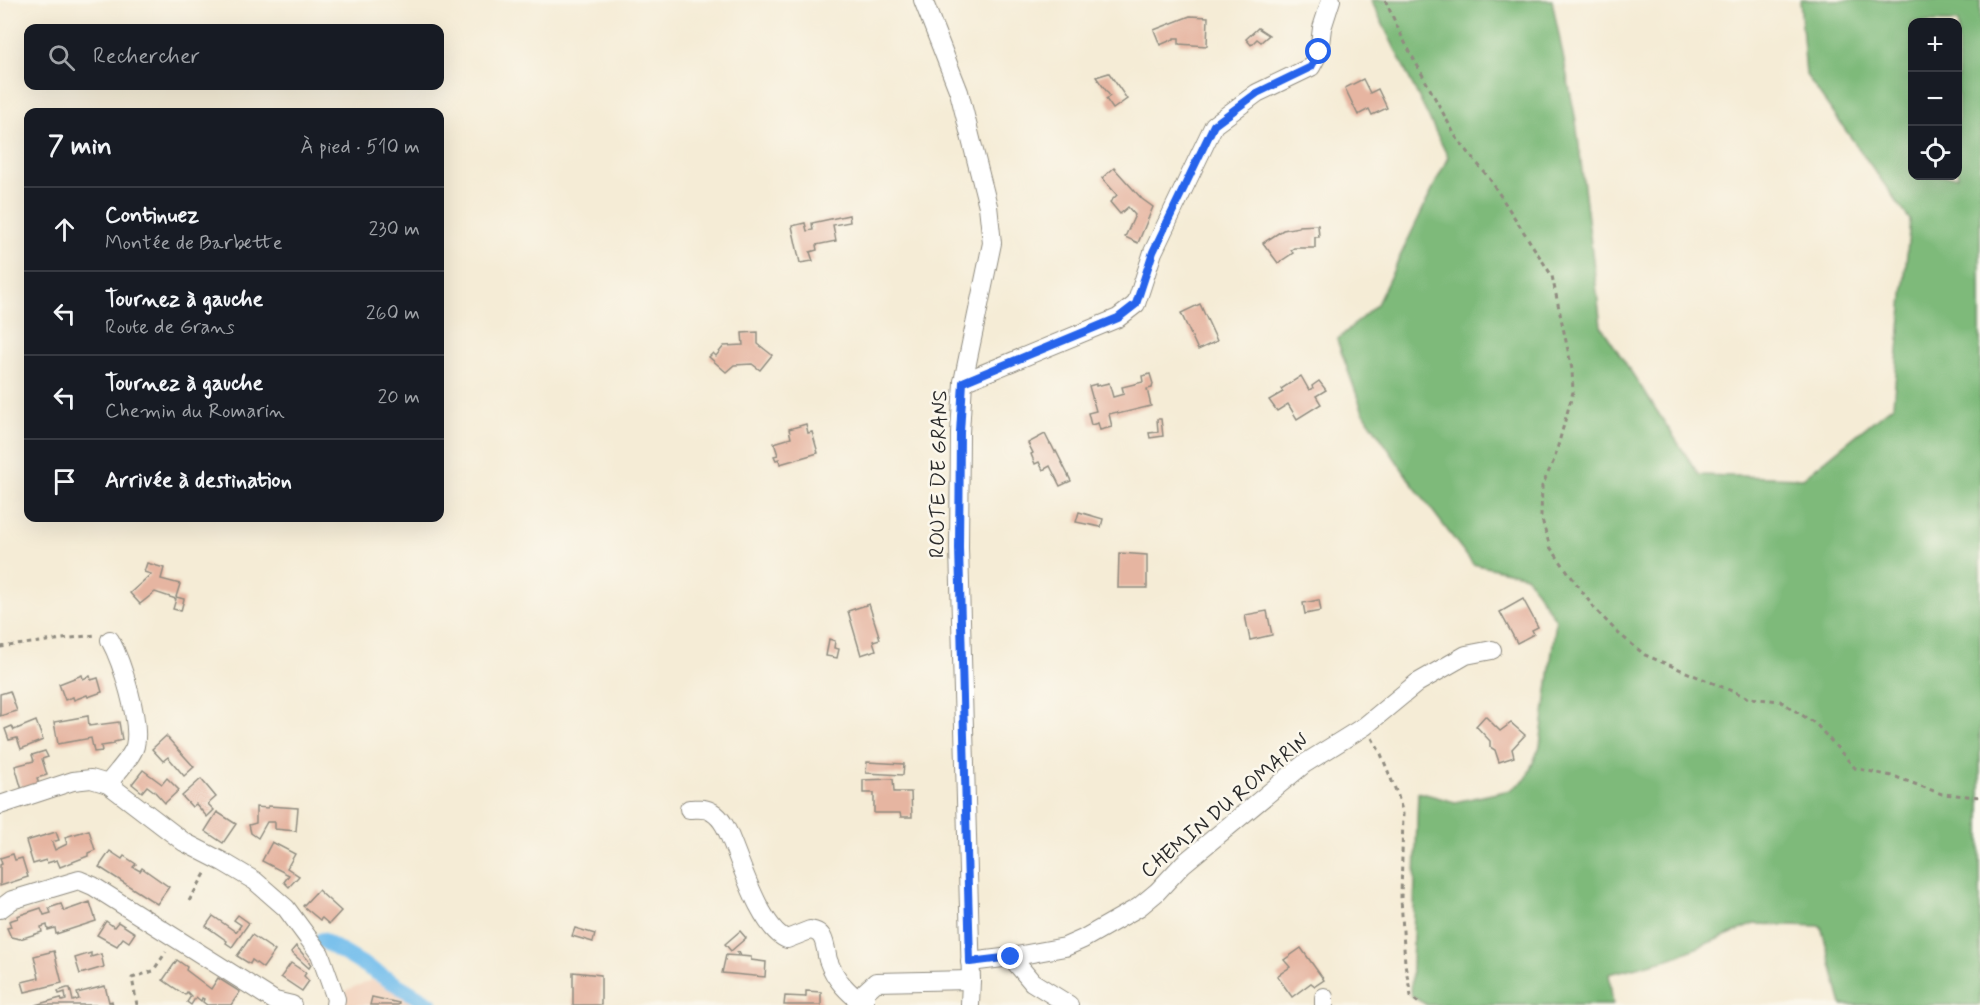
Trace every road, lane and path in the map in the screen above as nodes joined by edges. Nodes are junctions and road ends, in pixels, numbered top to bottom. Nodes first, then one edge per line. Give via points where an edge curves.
1 (923, 0) edge
2 (1330, 0) edge
3 (1385, 0) edge
4 (963, 382) junction
5 (103, 637) joint
6 (0, 647) edge
7 (1492, 650) dead end
8 (1365, 726) junction
9 (108, 784) junction
10 (1980, 797) edge
11 (0, 806) edge
12 (689, 809) dead end
13 (215, 858) junction
14 (189, 901) dead end
15 (0, 909) edge
16 (167, 933) junction
17 (1011, 957) junction
18 (971, 971) junction
19 (137, 1005) edge
20 (292, 1005) edge
21 (335, 1005) edge
22 (865, 1005) edge
23 (970, 1005) edge
24 (1068, 1005) edge
25 (1421, 1005) edge

1 - 4 street, ROUTE DE GRANS via 959,92 988,206 992,243
2 - 4 street via 1319,52 1311,67 1257,93 1214,125 1153,252 1136,304 1118,318
3 - 10 path via 1456,137 1489,178 1552,276 1572,369 1573,392 1554,460 1542,486 1540,516 1550,547 1594,608 1645,655 1749,698 1780,702 1816,724 1855,768 1896,777 1942,794
4 - 18 street, ROUTE DE GRANS via 959,548
5 - 6 path
5 - 9 street via 120,658 137,730 135,749
7 - 8 street, CHEMIN DU ROMARIN via 1466,655 1417,683
8 - 17 street, CHEMIN DU ROMARIN via 1304,764 1183,864 1139,907 1065,947
8 - 25 path via 1381,754 1403,814 1404,964 1411,996
9 - 11 street via 91,779 73,780
9 - 13 street via 184,842
12 - 22 street via 709,810 720,819 748,884 775,932 786,939 810,930 820,934 837,978
13 - 14 path
13 - 21 street via 255,881 286,908 320,954
15 - 16 street via 12,900 79,880
16 - 19 path via 168,950 153,971 132,978
16 - 20 street via 275,1001
17 - 18 street, CHEMIN DU ROMARIN
17 - 24 street via 1032,982
18 - 22 street, CHEMIN DU ROMARIN via 876,982 865,992
18 - 23 street, ROUTE DE GRANS

